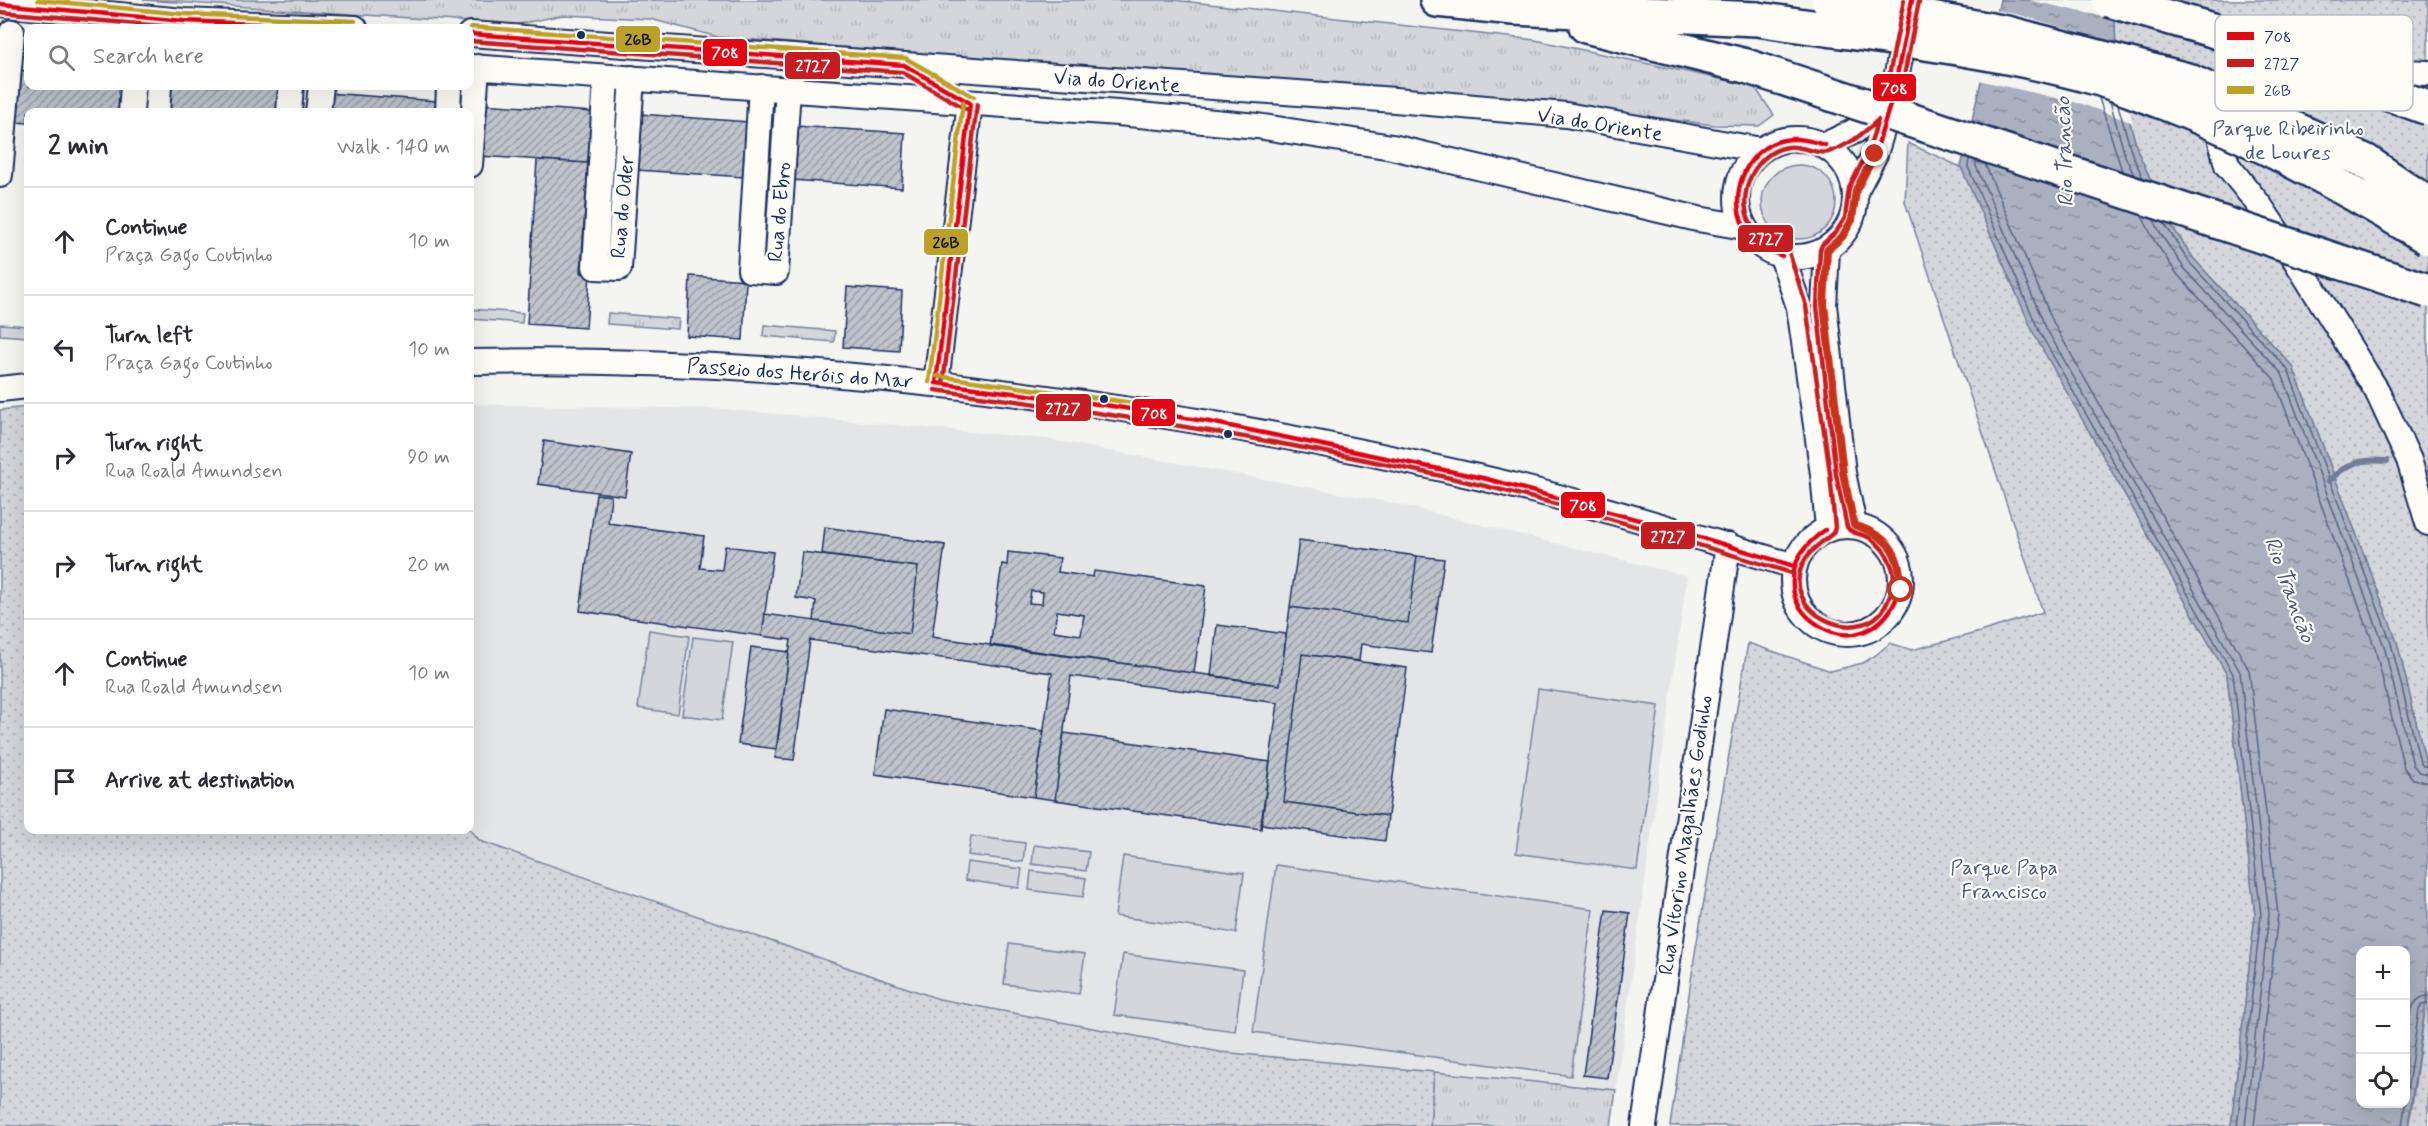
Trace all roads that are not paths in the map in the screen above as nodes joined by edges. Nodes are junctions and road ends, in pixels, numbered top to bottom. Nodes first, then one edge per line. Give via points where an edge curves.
1 (1437, 0) edge
2 (1828, 0) edge
3 (1912, 0) edge
4 (2109, 0) edge
5 (0, 4) edge
6 (1514, 8) junction
7 (257, 24) edge
8 (2215, 31) edge
9 (13, 32) edge
10 (474, 34) edge
11 (904, 65) junction
12 (474, 67) edge
13 (2413, 72) edge
14 (2428, 73) edge
15 (1030, 75) junction
16 (606, 77) junction
17 (632, 78) junction
18 (761, 87) junction
19 (788, 89) junction
20 (133, 90) edge
21 (159, 90) edge
22 (291, 90) edge
23 (321, 90) edge
24 (449, 90) edge
25 (472, 90) edge
26 (2215, 93) edge
27 (1893, 95) junction
28 (970, 103) junction
29 (2413, 103) edge
30 (131, 108) edge
31 (157, 108) edge
32 (289, 108) edge
33 (318, 108) edge
34 (448, 108) edge
35 (472, 108) edge
36 (2428, 108) edge
37 (2234, 111) edge
38 (2255, 111) edge
39 (1825, 146) junction
40 (1761, 150) junction
41 (0, 175) edge
42 (1856, 190) junction
43 (2428, 204) edge
44 (1744, 227) junction
45 (2428, 238) edge
46 (1827, 250) junction
47 (1782, 256) junction
48 (2428, 291) edge
49 (474, 362) edge
50 (936, 383) junction
51 (24, 386) edge
52 (0, 389) edge
53 (2428, 524) edge
54 (1854, 525) junction
55 (1828, 528) junction
56 (1728, 545) junction
57 (1794, 566) junction
58 (1644, 1126) edge

1 - 6 highway
2 - 26 highway, bridge via 2007,33 2187,80
3 - 27 street
4 - 8 highway, bridge
5 - 7 street
6 - 45 highway, bridge via 1757,19 2001,55 2094,77 2181,108 2264,146 2352,191
6 - 48 highway, bridge via 1746,66
9 - 41 street
10 - 11 street, Via do Oriente
11 - 15 street, Via do Oriente
11 - 28 street
12 - 16 street, Via do Oriente
13 - 14 street
15 - 28 street
15 - 40 street, Via do Oriente via 1566,115
16 - 17 street, Via do Oriente
16 - 17 street, Rua do Oder via 596,267 619,268
17 - 18 street, Via do Oriente
18 - 19 street, Via do Oriente
18 - 19 street, Rua do Ebro via 750,270 776,272
19 - 28 street, Via do Oriente
20 - 30 street
21 - 31 street
22 - 32 street
23 - 33 street
24 - 34 street
25 - 35 street
27 - 39 street via 1855,131
27 - 42 street via 1875,154
28 - 44 street, Via do Oriente via 1257,126 1392,147
28 - 50 street
29 - 36 highway, bridge
37 - 53 street via 2223,126 2221,141 2227,165 2260,206 2378,391 2409,460
38 - 43 highway, bridge via 2365,161
39 - 40 street via 1804,139 1781,140
39 - 42 street via 1840,157
40 - 44 street via 1746,166 1738,185 1737,207
42 - 46 street via 1852,220 1842,237
44 - 47 street via 1760,246
46 - 47 street via 1805,258
46 - 54 street via 1824,304 1843,473
47 - 55 street via 1799,307
49 - 50 street, Passeio dos Heróis do Mar via 679,364
50 - 56 street, Passeio dos Heróis do Mar via 1105,405 1299,440 1484,478
51 - 52 street
54 - 55 street
54 - 57 street via 1875,532 1892,547 1901,567 1901,590 1893,611 1877,626 1855,635 1834,634 1814,624 1800,608 1793,588
55 - 57 street via 1806,543
56 - 57 street, Passeio dos Heróis do Mar
56 - 58 street, Rua Vitorino Magalhães Godinho

